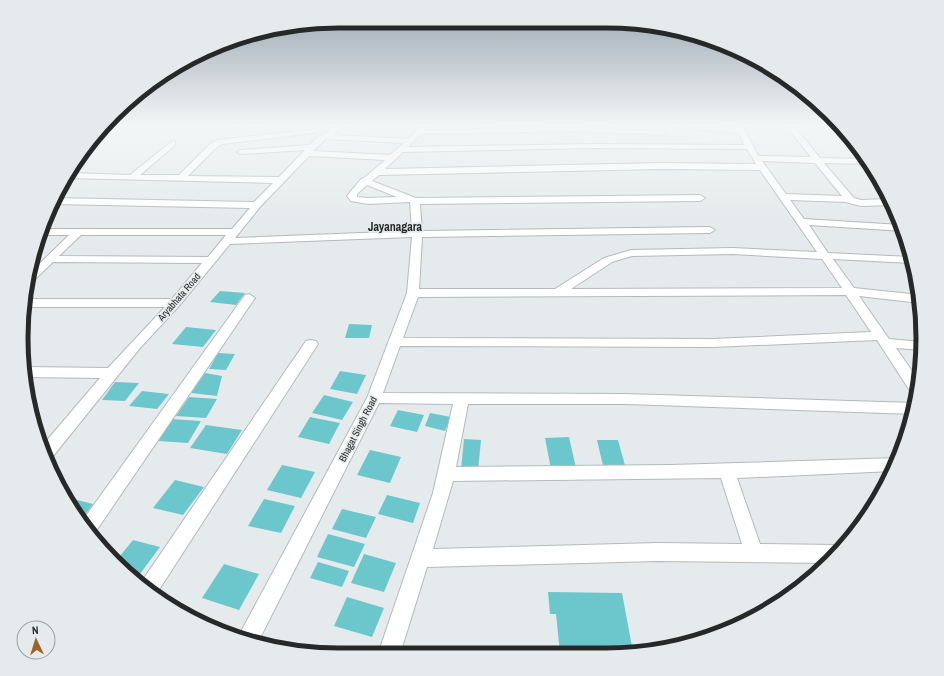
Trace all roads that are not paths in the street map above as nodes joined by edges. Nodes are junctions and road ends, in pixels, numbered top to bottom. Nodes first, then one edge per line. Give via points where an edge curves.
1 (155, 158) edge
2 (201, 158) edge
3 (300, 158) edge
4 (392, 158) edge
5 (576, 158) edge
6 (607, 158) edge
7 (756, 158) joint
8 (814, 158) edge
9 (816, 160) junction
10 (861, 162) edge
11 (763, 167) junction
12 (376, 172) junction
13 (74, 176) edge
14 (132, 177) junction
15 (181, 178) junction
16 (281, 180) junction
17 (364, 181) junction
18 (785, 197) junction
19 (700, 198) dead end
20 (412, 200) junction
21 (850, 200) junction
22 (60, 201) edge
23 (885, 202) edge
24 (257, 205) junction
25 (802, 222) junction
26 (896, 228) edge
27 (710, 230) dead end
28 (47, 232) edge
29 (78, 232) junction
30 (417, 234) junction
31 (231, 236) junction
32 (825, 256) junction
33 (50, 259) junction
34 (212, 260) junction
35 (905, 260) edge
36 (35, 273) edge
37 (850, 291) junction
38 (558, 292) junction
39 (413, 293) junction
40 (249, 298) dead end
41 (913, 298) edge
42 (30, 303) edge
43 (175, 303) junction
44 (883, 340) junction
45 (395, 342) junction
46 (310, 344) dead end
47 (916, 345) edge
48 (30, 372) edge
49 (113, 373) junction
50 (912, 383) edge
51 (374, 398) junction
52 (462, 398) junction
53 (908, 408) edge
54 (49, 449) edge
55 (889, 464) edge
56 (727, 472) junction
57 (446, 474) junction
58 (90, 525) edge
59 (754, 553) junction
60 (828, 554) edge
61 (420, 558) junction
62 (151, 585) edge
63 (250, 635) edge
64 (390, 648) edge

1 - 14 street
2 - 15 street
3 - 16 street, Aryabhata Road
4 - 12 street
5 - 12 street
6 - 11 street via 661,166
7 - 9 street
7 - 11 street
8 - 9 street
9 - 10 street
9 - 21 street
11 - 18 street
12 - 17 street
13 - 14 street
14 - 15 street
15 - 16 street
16 - 24 street, Aryabhata Road
17 - 20 street
17 - 20 street via 353,193 354,199
18 - 21 street
18 - 25 street
19 - 20 street
20 - 30 street, Bhagat Singh Road
21 - 23 street via 861,203
22 - 24 street
24 - 31 street, Aryabhata Road
25 - 26 street
25 - 32 street
27 - 30 street
28 - 29 street
29 - 31 street
29 - 33 street
30 - 31 street
30 - 39 street, Bhagat Singh Road
31 - 34 street, Aryabhata Road
32 - 35 street
32 - 37 street
32 - 38 street via 733,251 631,253 608,260
33 - 34 street
33 - 36 street
34 - 43 street, Aryabhata Road
37 - 38 street
37 - 41 street
37 - 44 street
38 - 39 street
39 - 45 street, Bhagat Singh Road
40 - 58 street
42 - 43 street
43 - 49 street, Aryabhata Road
44 - 45 street via 712,343
44 - 47 street
44 - 50 street
45 - 51 street, Bhagat Singh Road
46 - 62 street
48 - 49 street
49 - 54 street, Aryabhata Road
51 - 52 street
51 - 63 street, Bhagat Singh Road
52 - 53 street via 626,399
52 - 57 street
55 - 56 street
56 - 57 street
56 - 59 street
57 - 61 street
59 - 60 street
59 - 61 street via 658,552
61 - 64 street

